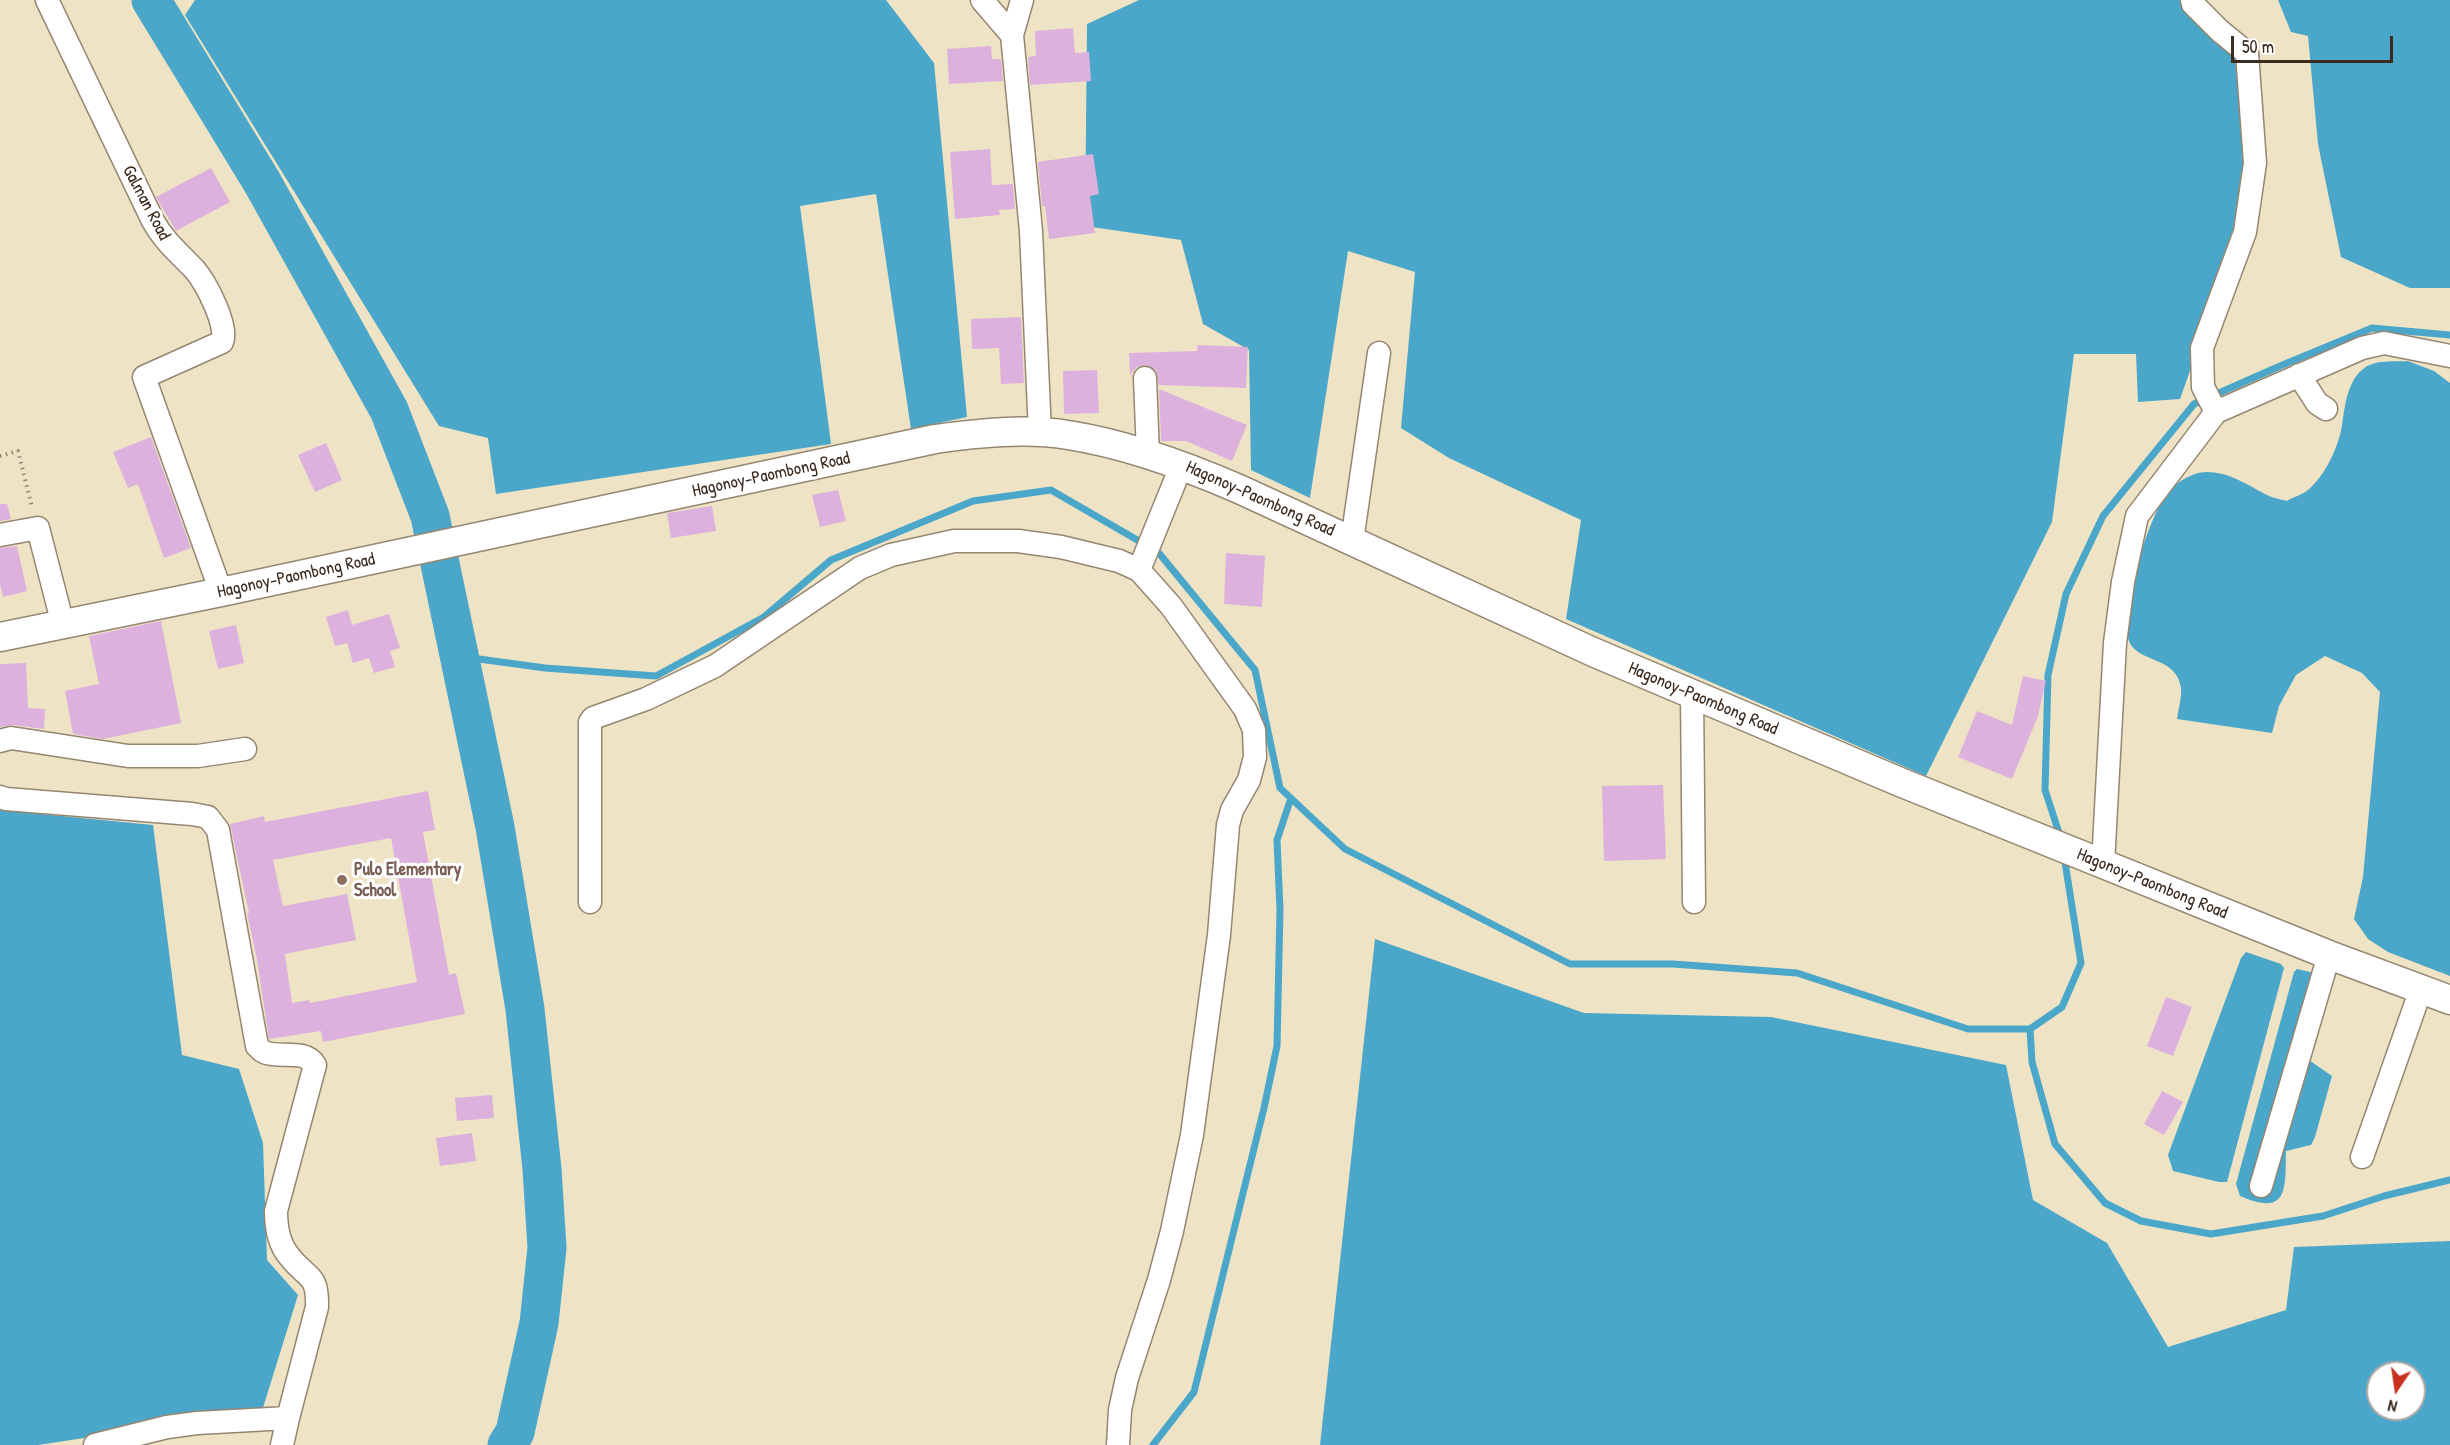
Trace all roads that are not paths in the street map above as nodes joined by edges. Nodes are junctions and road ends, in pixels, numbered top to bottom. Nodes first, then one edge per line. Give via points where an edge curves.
1 (47, 0) edge
2 (982, 0) edge
3 (1022, 0) edge
4 (2192, 0) edge
5 (1012, 35) junction
6 (1379, 353) dead end
7 (2450, 356) edge
8 (2299, 375) junction
9 (1145, 378) dead end
10 (2326, 409) dead end
11 (2214, 410) junction
12 (1040, 433) junction
13 (1148, 455) junction
14 (1182, 464) junction
15 (0, 535) edge
16 (1352, 540) junction
17 (1143, 561) junction
18 (221, 592) junction
19 (63, 625) junction
20 (0, 637) edge
21 (1692, 694) junction
22 (0, 741) edge
23 (245, 749) dead end
24 (0, 797) edge
25 (2095, 861) junction
26 (590, 902) dead end
27 (1694, 902) dead end
28 (2329, 955) junction
29 (2421, 989) junction
30 (2450, 1000) edge
31 (2362, 1157) dead end
32 (2261, 1186) dead end
33 (288, 1418) junction
34 (95, 1445) edge
35 (282, 1445) edge
36 (1118, 1445) edge

1 - 18 street, Galman Road via 153,221 163,239 204,283 224,327 222,342 144,377
2 - 5 street
3 - 5 street
4 - 11 street via 2247,53 2255,163 2245,232 2202,348 2203,387
5 - 12 street via 1031,231
6 - 16 street
7 - 8 street via 2384,343 2362,348
8 - 10 street via 2317,404
8 - 11 street
9 - 13 street
11 - 25 street via 2137,516 2115,643
12 - 13 main road, Hagonoy-Paombong Road via 1068,435
12 - 18 main road, Hagonoy-Paombong Road via 935,440
13 - 14 main road, Hagonoy-Paombong Road
14 - 16 main road, Hagonoy-Paombong Road
14 - 17 street
15 - 19 street via 38,528
16 - 21 main road, Hagonoy-Paombong Road
17 - 26 street via 1119,561 1018,541 954,541 891,555 860,568 715,666 646,699 593,718
17 - 36 street via 1245,709 1254,730 1255,757 1228,825 1219,936 1192,1135 1159,1280 1127,1378
18 - 19 main road, Hagonoy-Paombong Road
19 - 20 main road, Hagonoy-Paombong Road
21 - 25 main road, Hagonoy-Paombong Road
21 - 27 street
22 - 23 street via 11,738 128,756 198,756
24 - 33 street via 192,814 208,817 218,830 257,1046 265,1053 304,1057 315,1065 276,1211 278,1235 288,1256 313,1278 318,1291
25 - 28 main road, Hagonoy-Paombong Road
28 - 29 main road, Hagonoy-Paombong Road
28 - 32 street
29 - 30 main road, Hagonoy-Paombong Road
29 - 31 street
33 - 34 street via 177,1426
33 - 35 street

